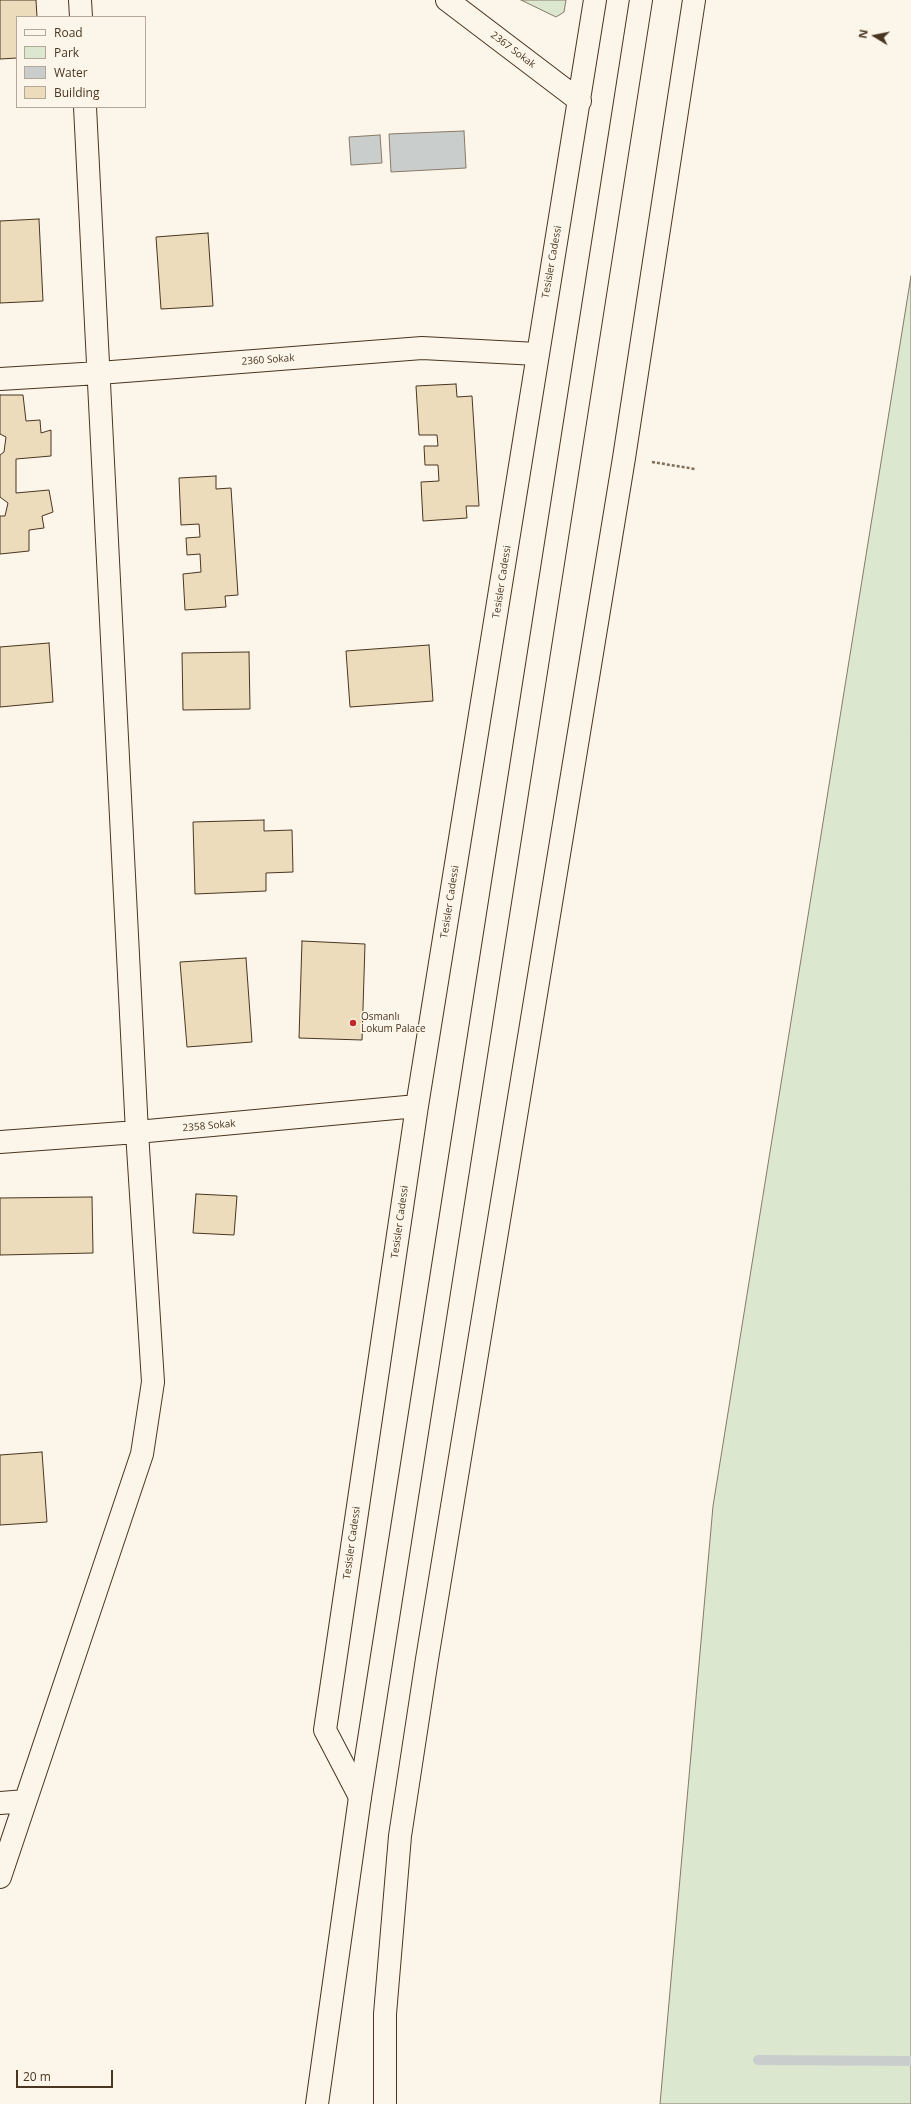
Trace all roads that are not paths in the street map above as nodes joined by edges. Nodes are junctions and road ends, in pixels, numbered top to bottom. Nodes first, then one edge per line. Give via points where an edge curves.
1 (80, 0) edge
2 (447, 0) edge
3 (595, 0) edge
4 (641, 0) edge
5 (694, 0) edge
6 (81, 16) edge
7 (580, 101) junction
8 (85, 108) edge
9 (537, 354) junction
10 (100, 373) junction
11 (0, 379) edge
12 (417, 1106) junction
13 (137, 1132) junction
14 (0, 1142) edge
15 (360, 1797) junction
16 (26, 1801) junction
17 (0, 1803) edge
18 (0, 1877) edge
19 (328, 2024) junction
20 (304, 2104) edge
21 (317, 2104) edge
22 (385, 2104) edge

1 - 6 street
2 - 7 street, 2367 Sokak
3 - 7 street, Tesisler Cadessi
4 - 15 street
5 - 22 street via 624,458 427,1659 402,1828 385,2014
7 - 9 street, Tesisler Cadessi
8 - 10 street
9 - 10 street, 2360 Sokak via 422,348
9 - 12 street, Tesisler Cadessi
10 - 11 street, 2360 Sokak
10 - 13 street
12 - 13 street, 2358 Sokak
12 - 15 street, Tesisler Cadessi via 325,1730
13 - 14 street, 2358 Sokak
13 - 16 street via 153,1382 143,1447
15 - 19 street
16 - 17 street
16 - 18 street
19 - 20 street
19 - 21 street

